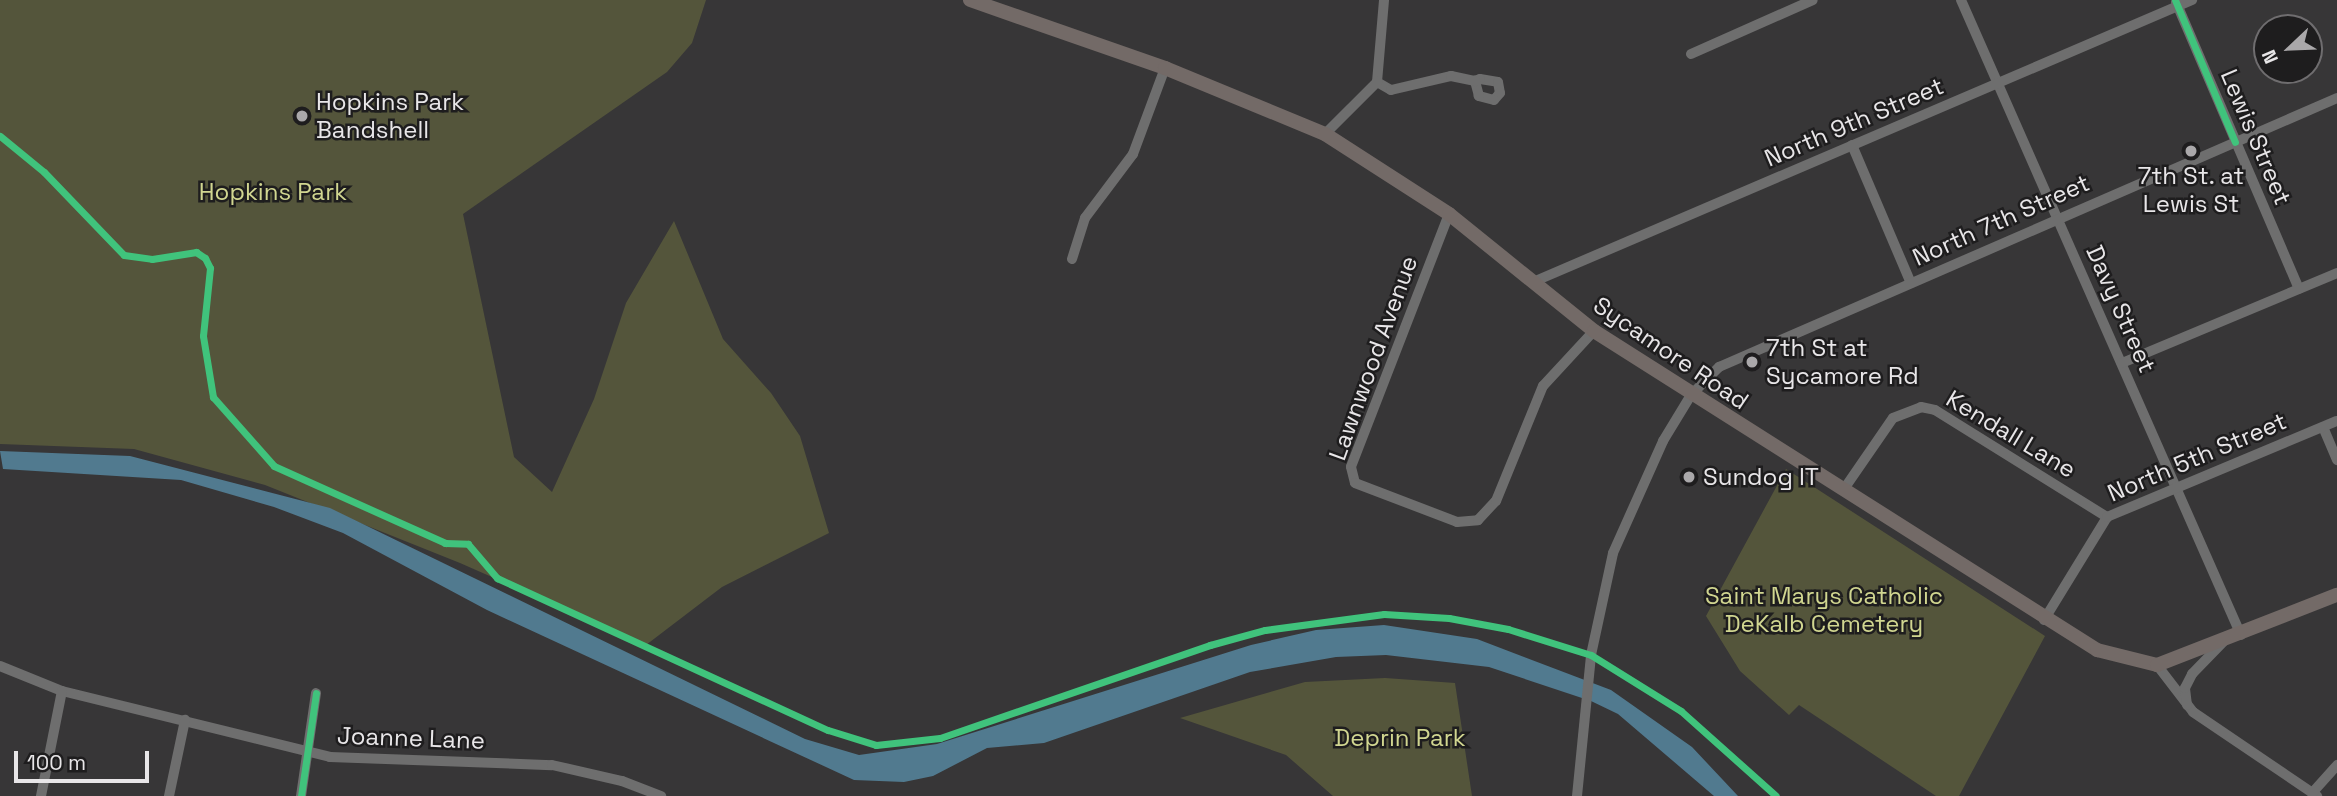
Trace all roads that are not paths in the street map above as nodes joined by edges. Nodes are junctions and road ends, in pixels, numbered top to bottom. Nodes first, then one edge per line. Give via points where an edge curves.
1 (970, 0) edge
2 (1384, 0) edge
3 (1813, 0) edge
4 (1961, 0) edge
5 (2192, 0) edge
6 (988, 3) edge
7 (2177, 3) edge
8 (1691, 54) dead end
9 (1165, 68) junction
10 (1475, 81) dead end
11 (1377, 82) junction
12 (1996, 85) junction
13 (2337, 98) edge
14 (1325, 134) junction
15 (2235, 142) junction
16 (1852, 145) junction
17 (1448, 214) junction
18 (2056, 217) junction
19 (1072, 259) dead end
20 (2337, 273) edge
21 (1533, 282) junction
22 (1911, 283) junction
23 (2299, 289) junction
24 (1594, 331) junction
25 (2122, 363) junction
26 (1691, 395) junction
27 (2337, 421) edge
28 (2323, 427) junction
29 (2337, 460) edge
30 (2176, 485) junction
31 (1844, 489) junction
32 (2107, 517) junction
33 (2337, 595) edge
34 (2045, 620) junction
35 (2241, 635) junction
36 (2224, 641) junction
37 (2157, 665) junction
38 (0, 666) edge
39 (62, 691) junction
40 (316, 693) dead end
41 (2187, 705) junction
42 (185, 720) junction
43 (310, 753) junction
44 (2337, 765) edge
45 (2314, 794) edge
46 (41, 796) edge
47 (169, 796) edge
48 (301, 796) edge
49 (661, 796) edge
50 (1577, 796) edge

1 - 6 main road, Sycamore Road
2 - 11 street
3 - 8 street
4 - 12 street, Davy Street
5 - 7 street, North 9th Street
6 - 9 main road, Sycamore Road
7 - 12 street, North 9th Street
7 - 15 street, Lewis Street
9 - 14 main road, Sycamore Road
9 - 19 street via 1133,154 1085,218
10 - 11 street via 1451,76 1391,90
11 - 14 street
12 - 16 street, North 9th Street
12 - 18 street, Davy Street
13 - 15 street, North 7th Street
14 - 17 main road, Sycamore Road
15 - 18 street, North 7th Street
15 - 23 street, Lewis Street
16 - 21 street, North 9th Street
16 - 22 street
17 - 21 main road, Sycamore Road
17 - 24 street, Lawnwood Avenue via 1351,467 1353,480 1360,487 1457,522 1478,520 1496,501 1543,386
18 - 22 street, North 7th Street
18 - 25 street, Davy Street
20 - 23 street
21 - 24 main road, Sycamore Road
22 - 26 street, North 7th Street via 1761,346 1718,368
23 - 25 street
24 - 26 main road, Sycamore Road
25 - 30 street, Davy Street
26 - 31 main road, Sycamore Road
26 - 50 street, North 7th Street via 1642,481 1606,575 1591,655
27 - 28 street, North 5th Street
28 - 29 street
28 - 30 street, North 5th Street
30 - 32 street, North 5th Street
30 - 35 street, Davy Street
31 - 32 street, Kendall Lane via 1894,418 1921,407 1935,410
31 - 34 main road, Sycamore Road
32 - 34 street, North 5th Street
33 - 35 main road
34 - 37 main road, Sycamore Road via 2097,650
35 - 36 main road
36 - 37 main road
36 - 41 street via 2192,674 2185,688
37 - 41 street
38 - 39 street, Joanne Lane
39 - 42 street, Joanne Lane
39 - 46 street
40 - 43 street
41 - 45 street
42 - 43 street, Joanne Lane
42 - 47 street
43 - 48 street
43 - 49 street, Joanne Lane via 345,760 552,765 622,780
44 - 45 street

